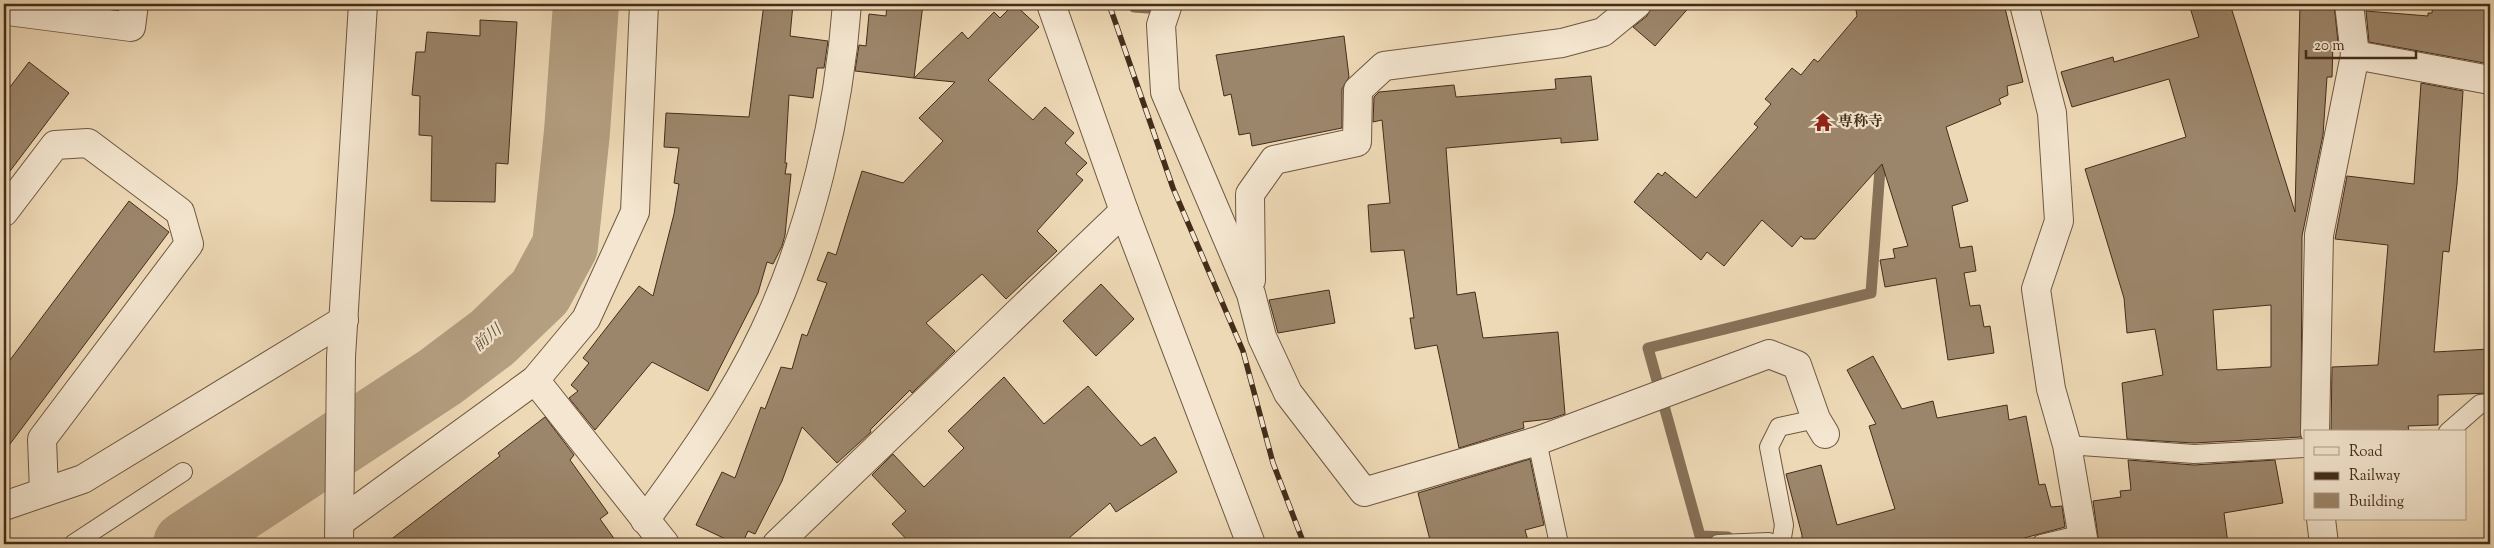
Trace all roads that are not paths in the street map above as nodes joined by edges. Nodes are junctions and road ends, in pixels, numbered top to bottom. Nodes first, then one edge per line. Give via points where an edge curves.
1 (134, 4) edge
2 (363, 4) edge
3 (644, 4) edge
4 (847, 4) edge
5 (1051, 4) edge
6 (1168, 4) edge
7 (1637, 4) edge
8 (2024, 4) edge
9 (2349, 4) edge
10 (7, 10) edge
11 (2355, 55) junction
12 (2490, 80) edge
13 (1124, 211) junction
14 (4, 212) edge
15 (1251, 294) junction
16 (344, 320) junction
17 (535, 380) junction
18 (2490, 403) edge
19 (1821, 426) joint
20 (2315, 430) edge
21 (2450, 430) edge
22 (1537, 441) junction
23 (2067, 445) junction
24 (2304, 448) edge
25 (183, 472) dead end
26 (44, 492) junction
27 (4, 506) edge
28 (645, 520) junction
29 (2322, 520) edge
30 (340, 529) edge
31 (2083, 539) edge
32 (73, 544) edge
33 (665, 544) edge
34 (777, 544) edge
35 (1251, 544) edge
36 (1559, 544) edge
37 (1718, 544) edge
38 (1774, 544) edge
39 (1781, 544) edge
40 (2041, 544) edge
41 (2324, 544) edge

1 - 10 street via 131,27
2 - 16 street
3 - 17 street via 635,212 586,319
4 - 28 street via 845,35 826,143 803,232 764,332 705,438
5 - 13 street
6 - 15 street via 1161,25 1165,92
7 - 15 street via 1603,32 1562,43 1384,66 1358,90 1357,142 1274,160 1250,194
8 - 23 street via 2052,113 2059,221 2036,289 2051,389
9 - 11 street
11 - 12 street
11 - 20 street via 2319,235
13 - 34 street
13 - 35 street
14 - 26 street via 55,145 88,143 180,212 188,244 42,439
15 - 22 street via 1262,337 1288,393 1364,492
16 - 26 street via 83,479
16 - 30 street
17 - 28 street
17 - 30 street
18 - 21 lane via 2480,404
19 - 22 street via 1797,365 1768,354
19 - 39 lane via 1779,427 1769,446 1784,525
22 - 36 lane
23 - 24 lane via 2194,454
23 - 31 street
25 - 32 lane
26 - 27 street
28 - 33 street
29 - 41 street
31 - 40 lane
37 - 38 lane

